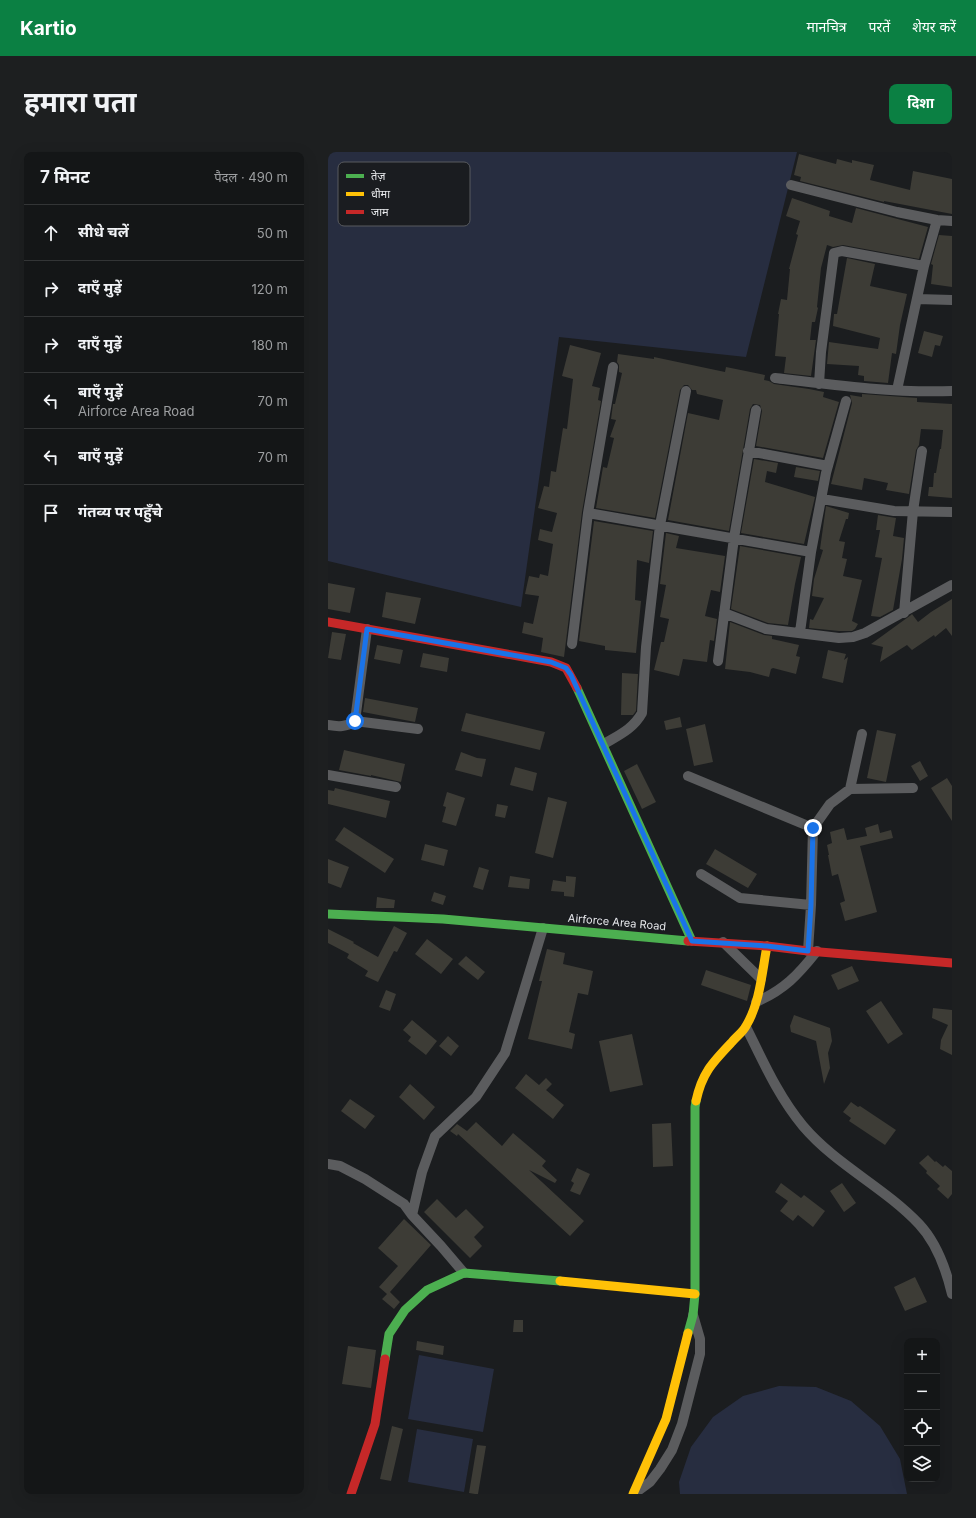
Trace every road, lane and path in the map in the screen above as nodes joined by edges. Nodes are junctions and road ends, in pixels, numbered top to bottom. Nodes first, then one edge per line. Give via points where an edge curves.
1 (791, 185) dead end
2 (937, 220) junction
3 (952, 222) edge
4 (924, 266) junction
5 (917, 299) junction
6 (952, 300) edge
7 (613, 367) dead end
8 (775, 378) dead end
9 (819, 384) junction
10 (897, 390) junction
11 (686, 391) dead end
12 (952, 392) edge
13 (846, 401) dead end
14 (756, 410) dead end
15 (748, 450) junction
16 (922, 451) dead end
17 (828, 466) junction
18 (822, 500) junction
19 (913, 511) junction
20 (952, 512) edge
21 (588, 513) junction
22 (660, 525) junction
23 (734, 538) junction
24 (811, 552) junction
25 (952, 585) edge
26 (904, 612) junction
27 (724, 613) junction
28 (328, 622) edge
29 (367, 629) junction
30 (800, 632) junction
31 (572, 644) dead end
32 (718, 661) dead end
33 (355, 721) junction
34 (328, 725) edge
35 (418, 729) dead end
36 (862, 734) dead end
37 (604, 744) junction
38 (328, 775) edge
39 (688, 776) dead end
40 (396, 787) dead end
41 (913, 788) dead end
42 (850, 789) junction
43 (813, 828) junction
44 (701, 874) dead end
45 (811, 905) junction
46 (328, 914) edge
47 (544, 928) junction
48 (692, 941) junction
49 (723, 942) junction
50 (767, 946) junction
51 (813, 951) junction
52 (952, 963) edge
53 (761, 979) junction
54 (756, 1002) junction
55 (746, 1026) junction
56 (328, 1164) edge
57 (412, 1215) junction
58 (464, 1273) junction
59 (694, 1294) junction
60 (952, 1294) edge
61 (693, 1315) junction
62 (634, 1493) edge
63 (351, 1494) edge

1 - 2 street
2 - 3 street
2 - 4 street
4 - 5 street
4 - 9 street via 842,251 834,253
5 - 6 street
5 - 10 street
7 - 21 street
8 - 9 street
9 - 10 street
10 - 12 street
11 - 22 street
13 - 17 street
14 - 15 street
15 - 17 street
15 - 23 street
16 - 19 street
17 - 18 street
18 - 19 street
18 - 24 street
19 - 20 street
19 - 26 street
21 - 22 street
21 - 31 street
22 - 23 street
22 - 37 street via 646,647 642,713 629,730
23 - 24 street
23 - 27 street
24 - 30 street
25 - 26 street
26 - 30 street via 865,633 852,637 839,638
27 - 30 street via 766,629
27 - 32 street
28 - 29 street
29 - 33 street
29 - 37 street via 551,662 566,668
33 - 34 street via 339,727
33 - 35 street
36 - 42 street
37 - 48 street
38 - 40 street
39 - 43 street
41 - 42 street
42 - 43 street via 830,804
43 - 45 street
44 - 45 street via 740,898
45 - 51 street
46 - 47 street, Airforce Area Road via 444,919
47 - 48 street, Airforce Area Road
47 - 57 street via 505,1053 476,1096 435,1136 422,1172
48 - 49 street, Airforce Area Road
49 - 50 street, Airforce Area Road
49 - 53 street
50 - 51 street, Airforce Area Road
50 - 53 street
51 - 52 street, Airforce Area Road
51 - 54 street via 798,975 771,996
53 - 54 street
54 - 55 street
55 - 59 street via 712,1063 698,1087 695,1107
55 - 60 street via 778,1091 803,1126 827,1150 895,1202 919,1224 934,1246 947,1273
56 - 57 street via 340,1166 365,1179 404,1204
57 - 58 street
58 - 59 street
58 - 63 street via 426,1290 405,1310 389,1334 375,1424
59 - 61 street
61 - 62 street via 666,1419
61 - 62 street via 700,1339 700,1354 682,1424 672,1450 660,1469 650,1482

